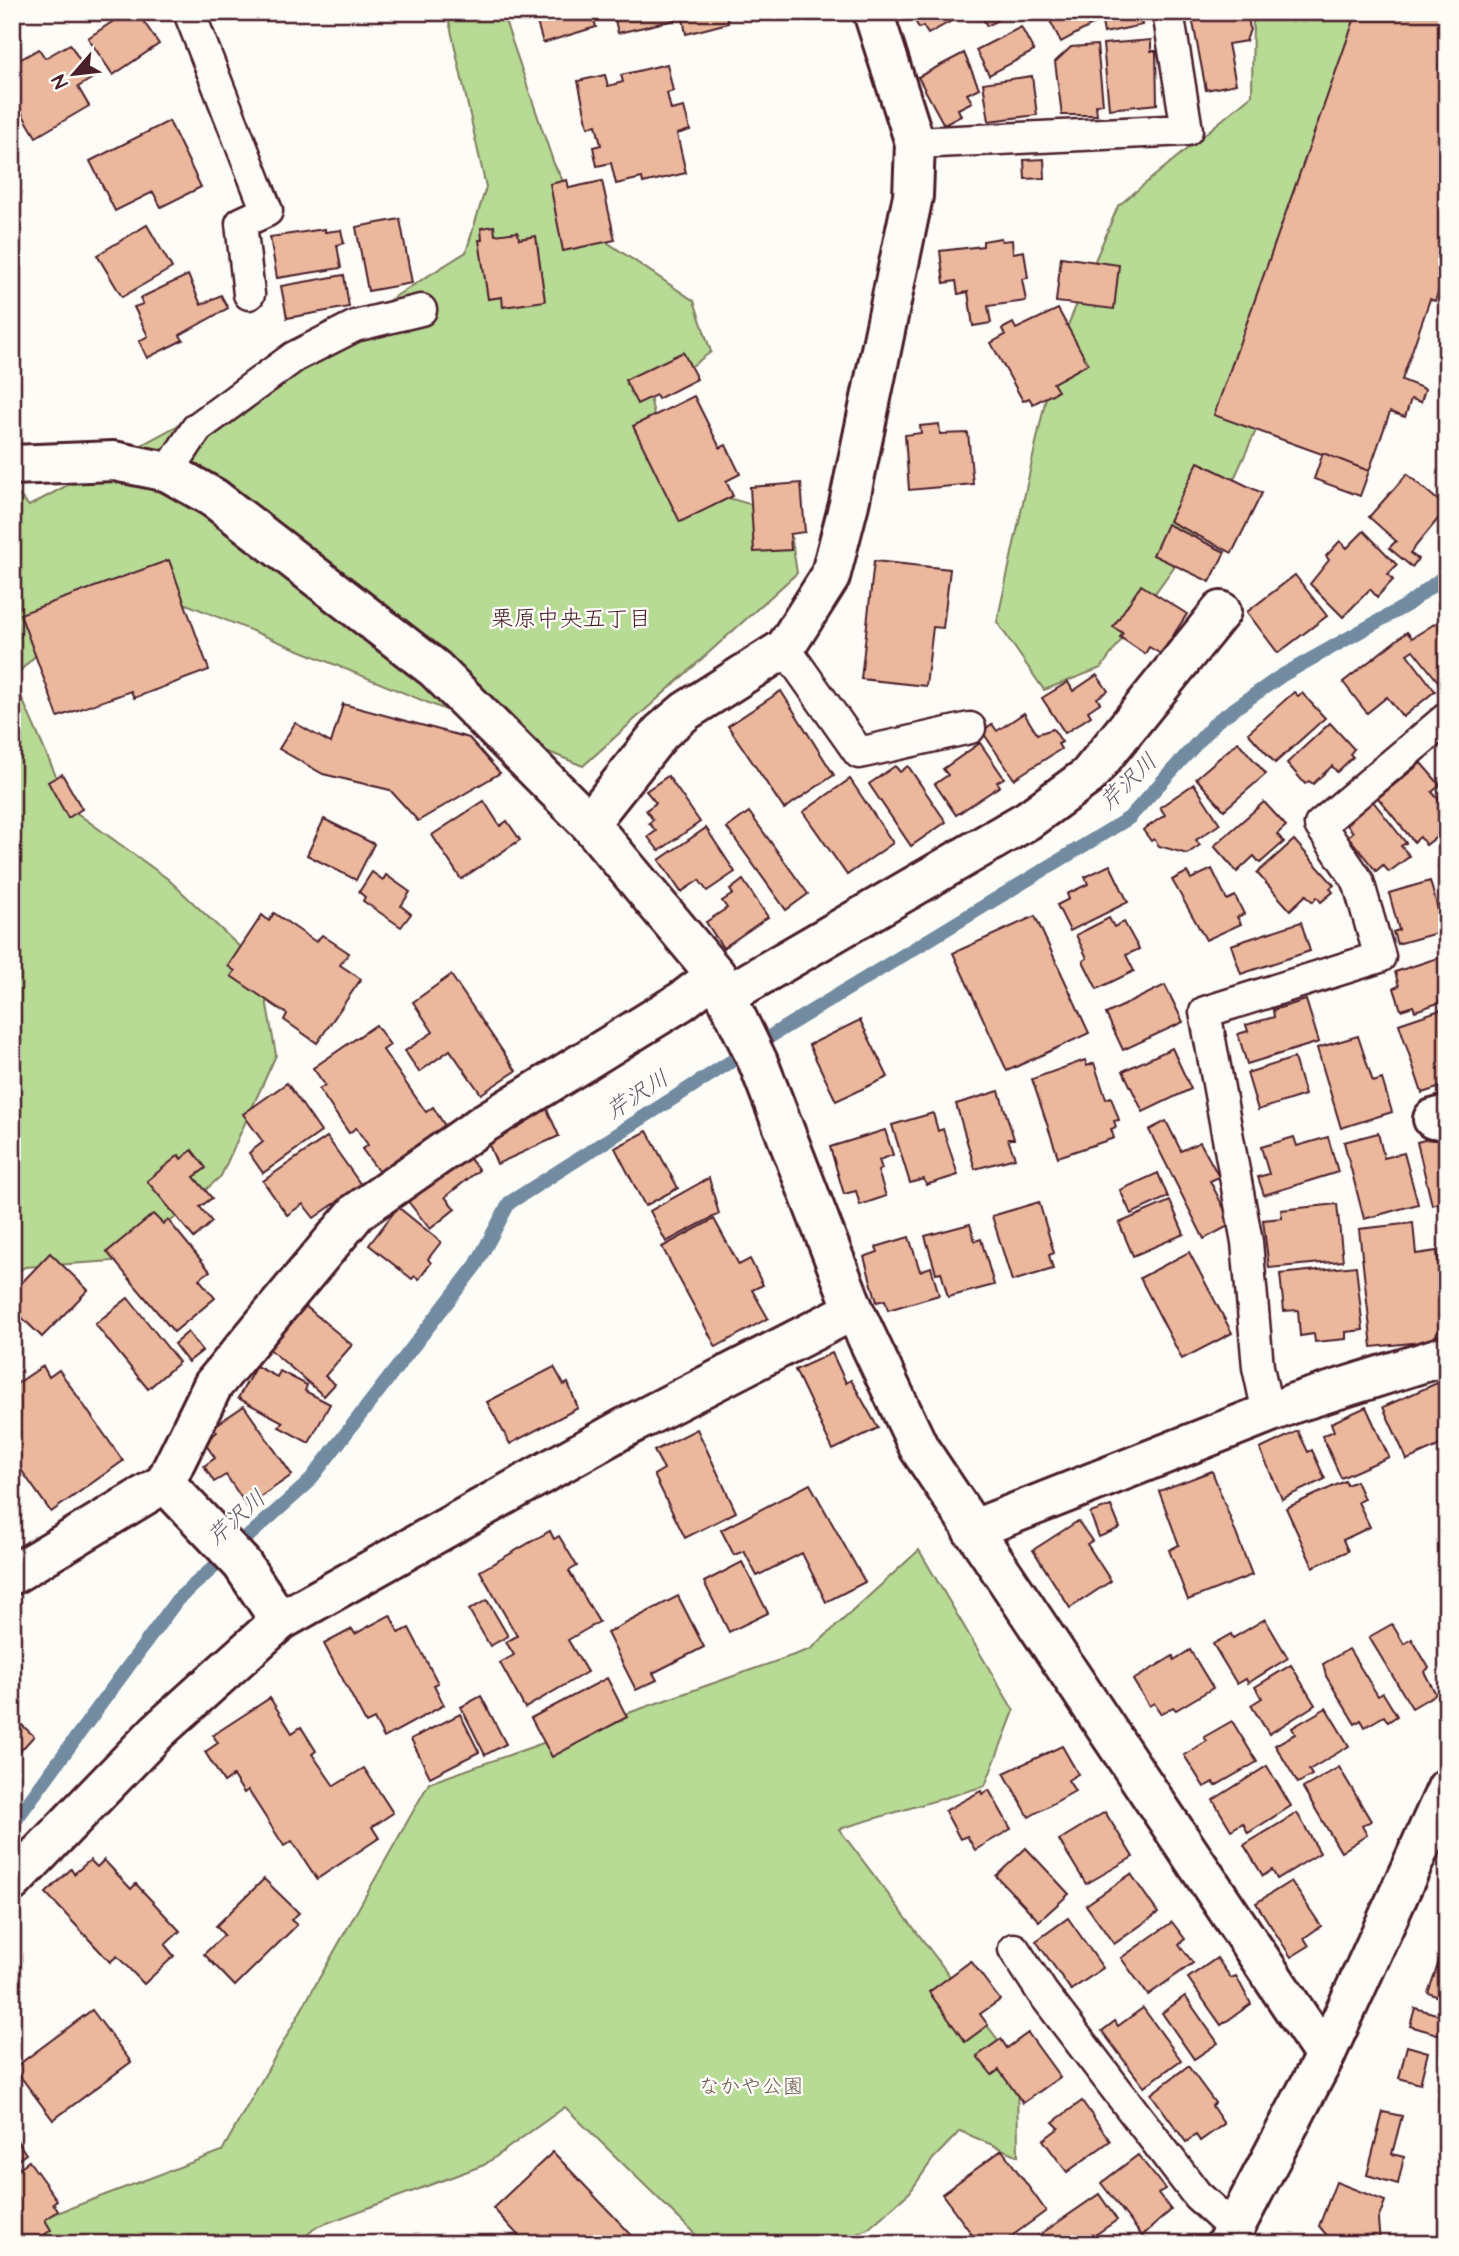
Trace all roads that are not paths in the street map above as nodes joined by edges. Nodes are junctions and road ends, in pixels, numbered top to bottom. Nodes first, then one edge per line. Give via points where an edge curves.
1 (189, 12) edge
2 (873, 12) edge
3 (1168, 12) edge
4 (915, 143) junction
5 (249, 294) dead end
6 (421, 310) dead end
7 (12, 465) edge
8 (169, 472) junction
9 (1221, 611) dead end
10 (785, 648) junction
11 (1447, 718) edge
12 (971, 728) dead end
13 (589, 823) junction
14 (728, 999) junction
15 (854, 1310) junction
16 (1447, 1355) edge
17 (1268, 1413) junction
18 (165, 1483) junction
19 (972, 1530) junction
20 (12, 1575) edge
21 (280, 1621) junction
22 (1447, 1787) edge
23 (12, 1882) edge
24 (1014, 1949) dead end
25 (1325, 2056) junction
26 (1230, 2236) edge

1 - 5 lane via 267,211 241,223
2 - 4 street
3 - 4 lane via 1187,130
4 - 10 street via 913,196 849,504 830,577
6 - 8 lane via 355,326 294,357 197,428
7 - 8 street via 114,461
8 - 13 street via 214,498 435,669
9 - 14 street via 1088,776 1028,820
10 - 12 lane via 859,753
10 - 13 street via 661,732
11 - 17 lane via 1320,825 1358,881 1380,957 1205,1012 1247,1242 1258,1367
13 - 14 street
14 - 15 street via 758,1062
14 - 18 street via 682,1001 483,1124 357,1212 214,1385
15 - 19 street via 919,1448
15 - 21 street via 626,1427
16 - 17 street
17 - 19 street
18 - 20 street
18 - 21 street via 229,1550
19 - 25 street
21 - 23 street via 158,1731
22 - 25 street
24 - 26 lane
25 - 26 street

